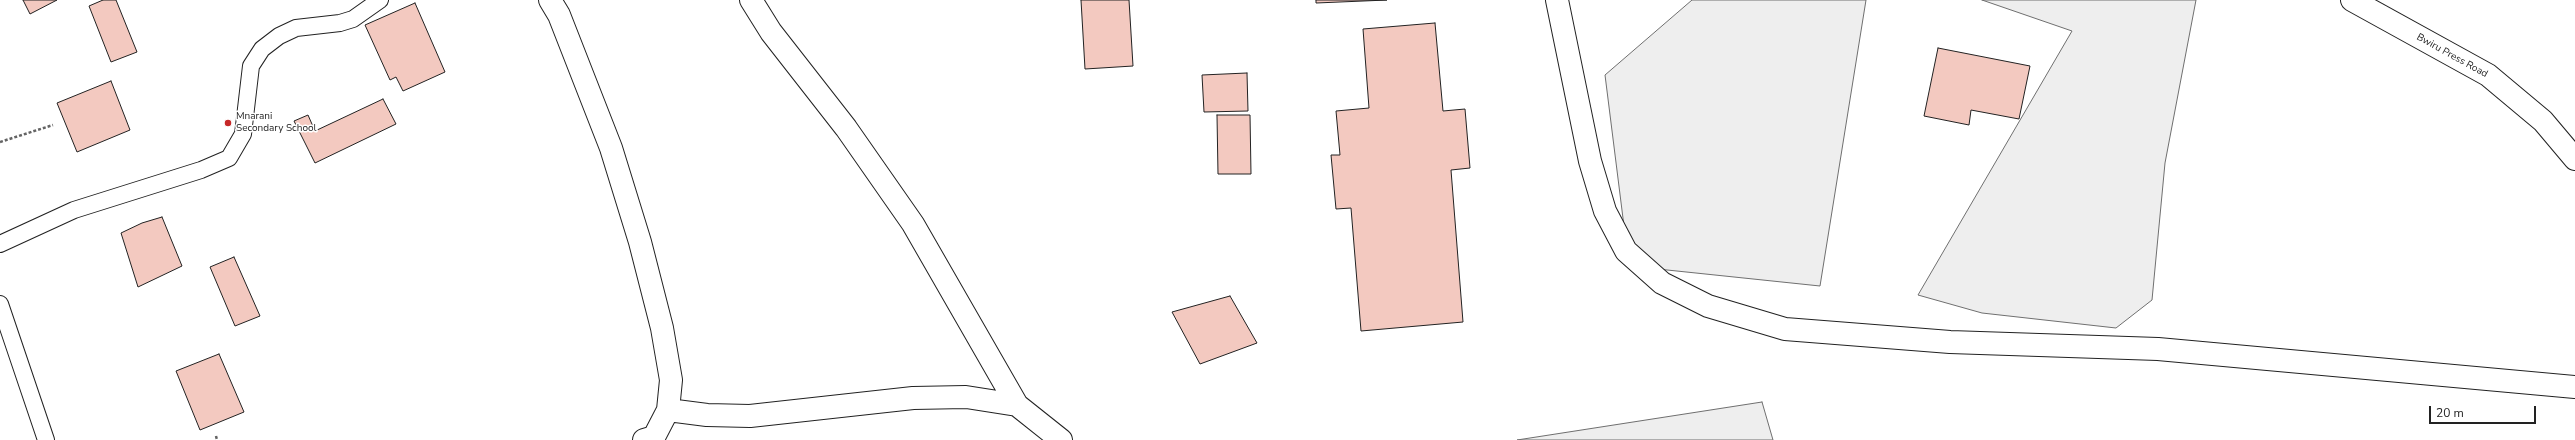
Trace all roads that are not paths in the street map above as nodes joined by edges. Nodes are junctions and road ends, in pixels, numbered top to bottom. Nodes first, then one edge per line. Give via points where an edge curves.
1 (380, 0) edge
2 (550, 0) edge
3 (751, 0) edge
4 (1557, 0) edge
5 (2352, 0) edge
6 (2575, 159) edge
7 (0, 244) edge
8 (0, 304) edge
9 (2575, 387) edge
10 (1017, 405) junction
11 (668, 410) junction
12 (46, 440) edge
13 (644, 440) edge
14 (1061, 440) edge

1 - 7 lane via 353,19 296,28 279,36 262,49 251,66 243,134 229,158 201,170 74,210
2 - 11 street via 559,14 611,148 640,242 662,328 671,380
3 - 10 street via 771,32 846,128 912,224
4 - 9 street via 1590,161 1605,211 1626,251 1662,283 1708,306 1785,329 1950,342 2158,349
5 - 6 street, Bwiru Press Road via 2488,75 2543,121
8 - 12 lane
10 - 11 street via 966,397 913,398 750,416 707,415
10 - 14 street
11 - 13 street via 654,437

